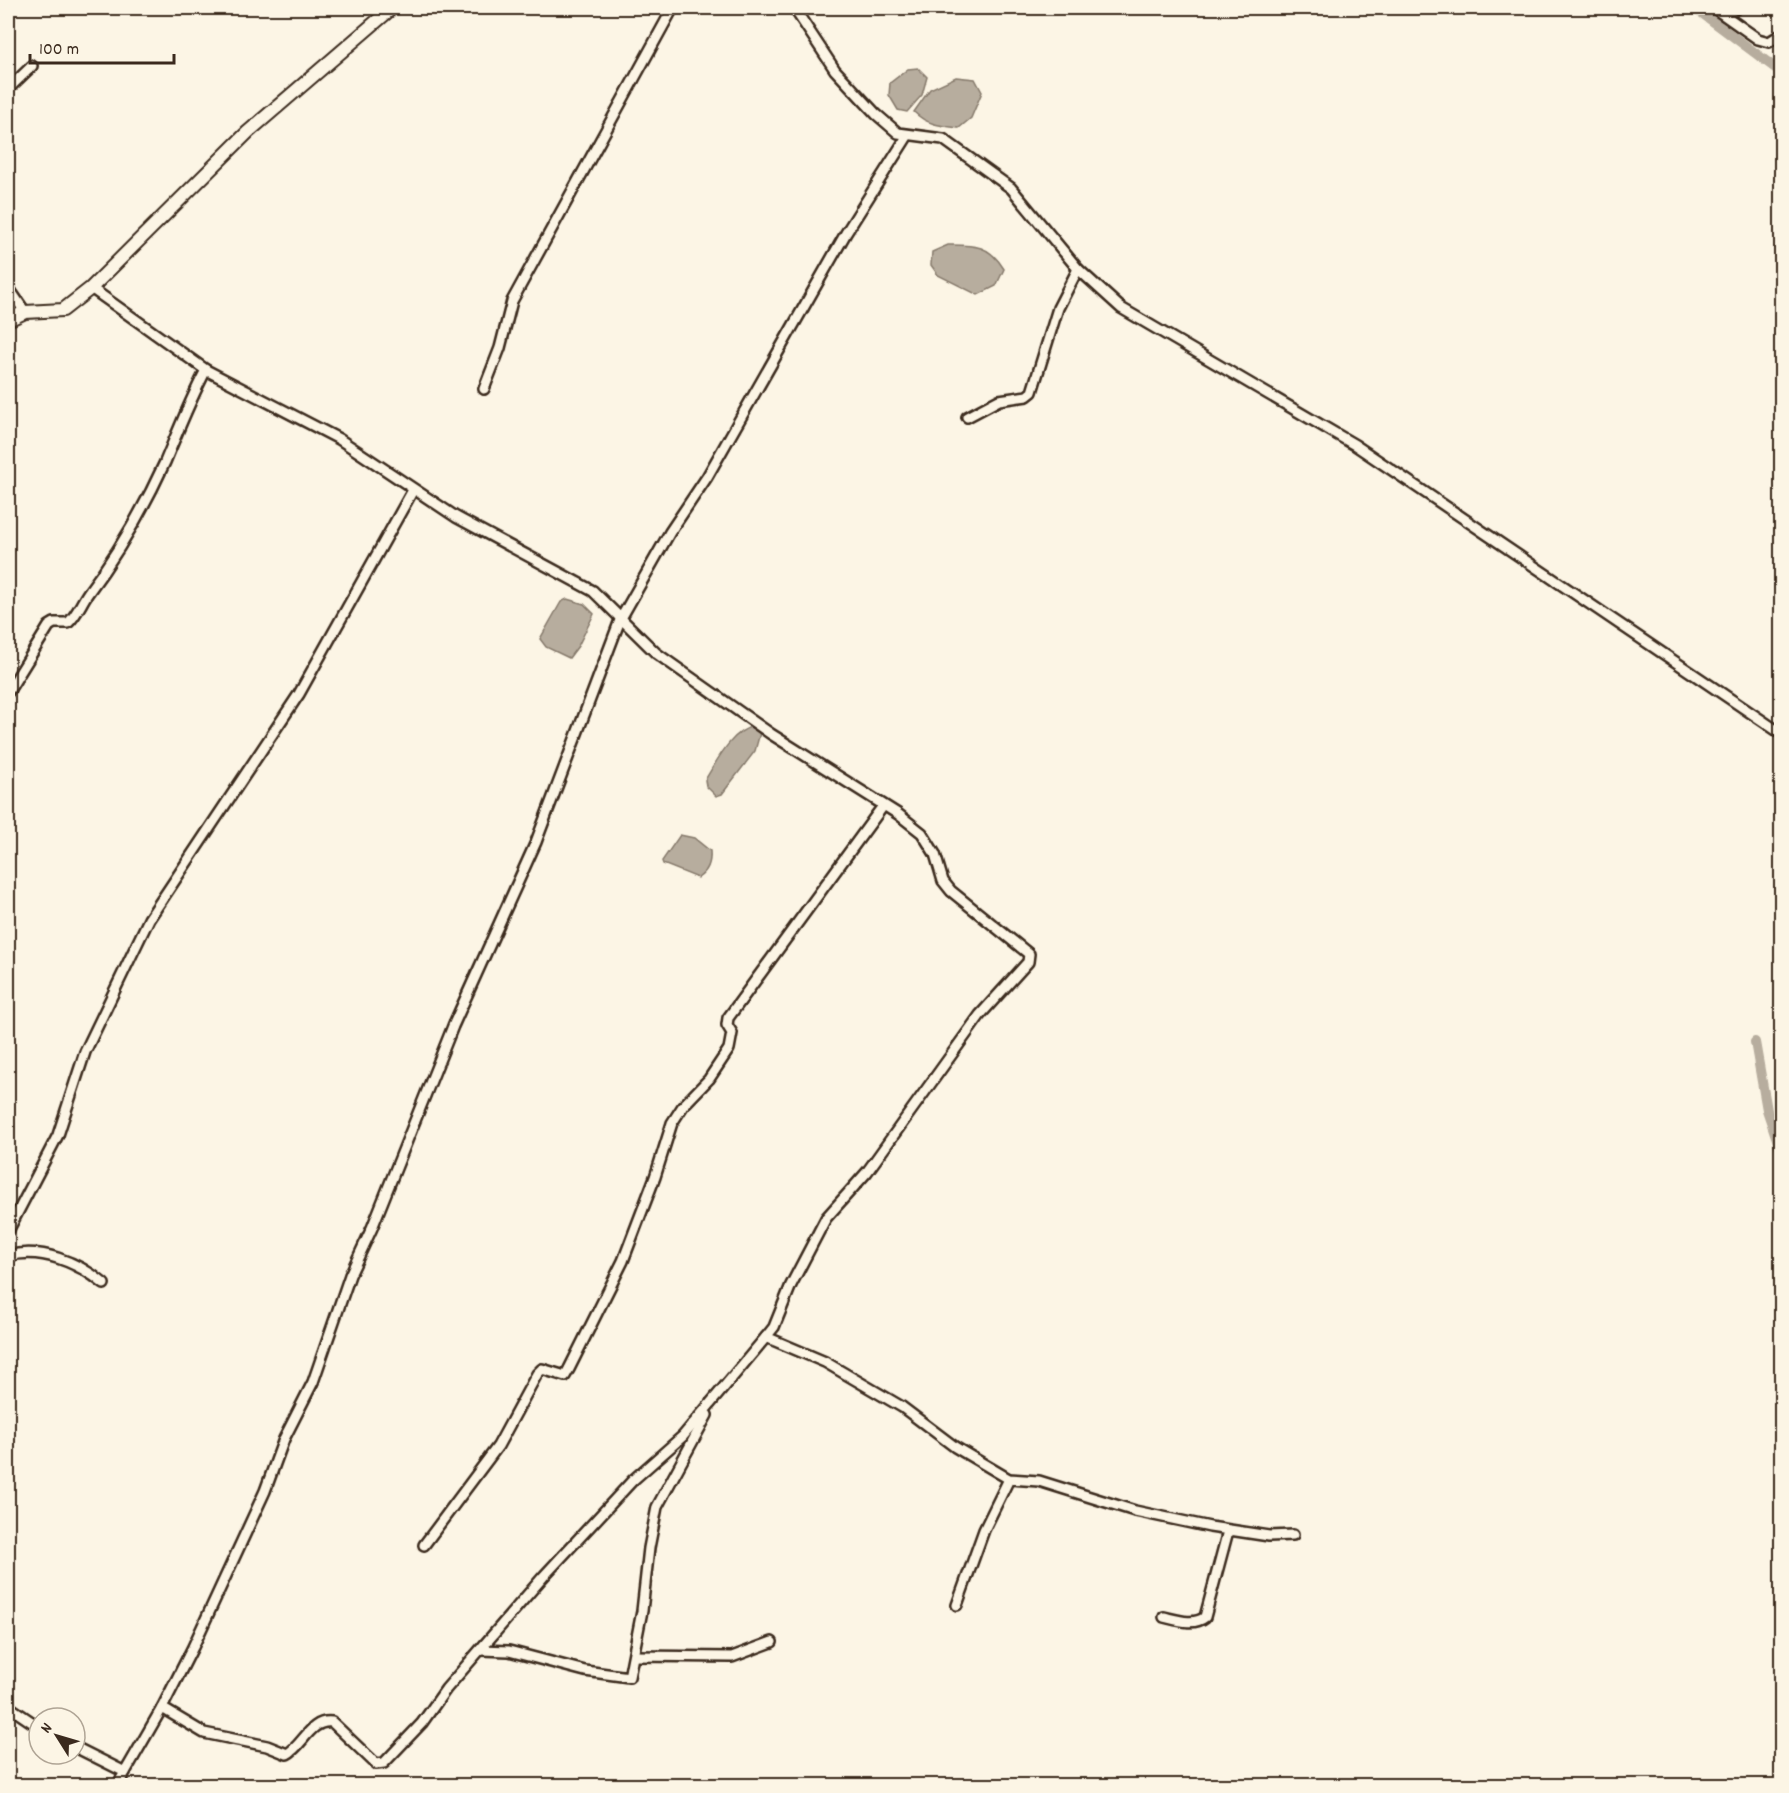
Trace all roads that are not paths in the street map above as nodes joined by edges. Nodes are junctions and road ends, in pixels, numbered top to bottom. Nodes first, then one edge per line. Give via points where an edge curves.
1 (392, 8) edge
2 (673, 8) edge
3 (794, 8) edge
4 (1714, 8) edge
5 (1737, 8) edge
6 (1725, 15) junction
7 (1782, 34) edge
8 (32, 66) dead end
9 (8, 89) edge
10 (908, 135) junction
11 (1078, 269) junction
12 (8, 287) edge
13 (91, 288) junction
14 (25, 312) junction
15 (8, 321) edge
16 (206, 370) junction
17 (484, 389) dead end
18 (967, 417) dead end
19 (413, 490) junction
20 (620, 620) junction
21 (8, 692) edge
22 (1782, 734) edge
23 (884, 806) junction
24 (8, 1231) edge
25 (8, 1256) edge
26 (104, 1284) dead end
27 (766, 1337) junction
28 (714, 1402) junction
29 (1009, 1479) junction
30 (1228, 1531) junction
31 (1293, 1535) dead end
32 (424, 1545) dead end
33 (957, 1605) dead end
34 (1164, 1617) dead end
35 (772, 1642) dead end
36 (480, 1650) junction
37 (634, 1656) junction
38 (8, 1706) edge
39 (162, 1708) junction
40 (27, 1719) edge
41 (87, 1753) edge
42 (125, 1772) junction
43 (117, 1785) edge

1 - 13 street via 248,132
2 - 17 street via 512,301
3 - 10 street via 835,70 876,114 898,133
4 - 6 street
5 - 6 street
6 - 7 street via 1758,39 1769,42
8 - 9 street
10 - 11 street via 943,139 1011,188
10 - 20 street via 846,233 707,477 670,532
11 - 18 street via 1058,308 1032,392 999,400
11 - 22 street via 1122,308 1354,445
12 - 14 street
13 - 14 street via 63,310
13 - 16 street
14 - 15 street
16 - 19 street via 339,439
16 - 21 street via 113,561 74,617 68,623 48,626
19 - 20 street via 593,591
19 - 24 street via 275,733 149,919 90,1042 58,1135
20 - 23 street via 656,653 771,734
20 - 39 street via 536,842 453,1026 350,1275 313,1382
23 - 27 street via 922,833 951,891 1023,947 1029,954 1028,962 980,1015 867,1172 826,1218
23 - 32 street via 728,1018 732,1033 729,1049 672,1123 624,1261 565,1376 542,1369 537,1374 498,1446
25 - 26 street via 23,1252 42,1254 78,1267
27 - 28 street
27 - 29 street via 825,1362 902,1407 955,1447
28 - 36 street via 604,1510
28 - 37 street via 657,1507
29 - 30 street via 1039,1481 1135,1511
29 - 33 street via 984,1530
30 - 31 street
30 - 34 street via 1205,1617 1196,1621
35 - 37 street via 732,1658
36 - 37 street via 509,1651 624,1678 631,1673
36 - 39 street via 422,1723 380,1765 332,1722 315,1726 287,1754 204,1733
38 - 40 street
39 - 42 street
41 - 42 street
42 - 43 street

